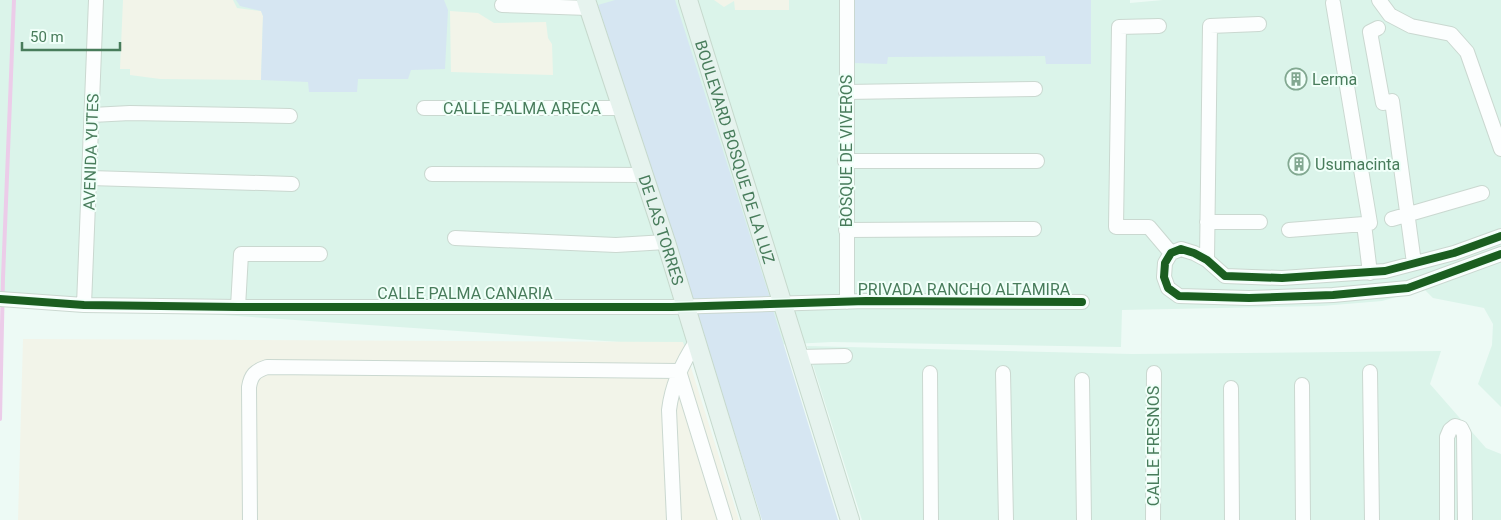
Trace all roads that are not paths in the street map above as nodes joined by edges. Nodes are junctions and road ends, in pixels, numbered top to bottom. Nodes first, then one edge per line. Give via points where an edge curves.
1 (96, 0) edge
2 (688, 0) edge
3 (847, 0) edge
4 (1379, 0) edge
5 (589, 3) edge
6 (1333, 3) dead end
7 (502, 5) dead end
8 (1259, 24) dead end
9 (1159, 26) dead end
10 (1378, 28) dead end
11 (1035, 89) dead end
12 (846, 92) junction
13 (424, 108) dead end
14 (621, 108) junction
15 (92, 116) junction
16 (290, 116) dead end
17 (1501, 149) edge
18 (845, 161) junction
19 (1037, 161) dead end
20 (432, 174) dead end
21 (644, 175) junction
22 (90, 178) junction
23 (292, 184) dead end
24 (1482, 193) dead end
25 (1407, 215) junction
26 (1392, 219) dead end
27 (1207, 222) junction
28 (1260, 222) dead end
29 (1364, 224) junction
30 (1034, 229) dead end
31 (846, 230) junction
32 (1289, 230) dead end
33 (1501, 236) edge
34 (455, 238) dead end
35 (666, 242) junction
36 (320, 254) dead end
37 (1171, 254) junction
38 (1501, 254) edge
39 (1207, 260) junction
40 (1414, 263) junction
41 (1370, 273) junction
42 (0, 299) edge
43 (846, 302) junction
44 (1082, 302) dead end
45 (783, 304) junction
46 (84, 305) junction
47 (238, 307) junction
48 (686, 307) junction
49 (696, 342) junction
50 (845, 356) dead end
51 (800, 358) junction
52 (679, 371) junction
53 (1003, 372) dead end
54 (1370, 372) dead end
55 (930, 373) dead end
56 (1154, 373) dead end
57 (1082, 380) dead end
58 (1302, 385) dead end
59 (1231, 388) dead end
60 (250, 520) edge
61 (674, 520) edge
62 (725, 520) edge
63 (752, 520) edge
64 (850, 520) edge
65 (931, 520) edge
66 (1006, 520) edge
67 (1084, 520) edge
68 (1153, 520) edge
69 (1232, 520) edge
70 (1303, 520) edge
71 (1372, 520) edge
72 (1448, 520) edge
73 (1465, 520) edge

1 - 15 street, AVENIDA YUTES
2 - 45 main road, BOULEVARD BOSQUE DE LA LUZ
3 - 12 street, BOSQUE DE VIVEROS
4 - 17 street via 1390,15 1411,26 1451,34 1462,45
5 - 7 street
5 - 14 main road, DE LAS TORRES
6 - 29 street via 1370,223
8 - 27 street via 1210,26
9 - 37 street via 1119,27 1116,227 1149,227
10 - 25 street via 1370,32 1382,102 1392,101
11 - 12 street
12 - 18 street, BOSQUE DE VIVEROS
13 - 14 street, CALLE PALMA ARECA
14 - 21 main road, DE LAS TORRES
15 - 16 street via 130,113
15 - 22 street, AVENIDA YUTES
18 - 19 street
18 - 31 street, BOSQUE DE VIVEROS
20 - 21 street
21 - 35 main road, DE LAS TORRES
22 - 23 street
22 - 46 street, AVENIDA YUTES
24 - 25 street
25 - 26 street
25 - 40 street
27 - 28 street
27 - 39 street
29 - 32 street
29 - 41 street
30 - 31 street
31 - 43 street, BOSQUE DE VIVEROS
33 - 40 street
34 - 35 street via 616,245
35 - 48 main road, DE LAS TORRES
36 - 47 street via 241,254
37 - 38 street via 1165,263 1164,277 1168,288 1179,296 1249,298 1408,288
37 - 39 street via 1181,250 1194,252
39 - 41 street via 1225,276 1244,278
40 - 41 street
42 - 46 street, CALLE PALMA CANARIA
43 - 44 street, PRIVADA RANCHO ALTAMIRA
43 - 45 street, CALLE PALMA CANARIA
45 - 48 street, CALLE PALMA CANARIA
45 - 51 main road, BOULEVARD BOSQUE DE LA LUZ
46 - 47 street, CALLE PALMA CANARIA
47 - 48 street, CALLE PALMA CANARIA
48 - 49 main road, DE LAS TORRES
49 - 52 street
49 - 63 main road, DE LAS TORRES
50 - 51 street
51 - 64 main road, BOULEVARD BOSQUE DE LA LUZ
52 - 60 street via 267,367 256,371 249,388
52 - 61 street via 668,410
52 - 62 street
53 - 66 street
54 - 71 street
55 - 65 street
56 - 68 street, CALLE FRESNOS
57 - 67 street
58 - 70 street
59 - 69 street
72 - 73 street via 1447,437 1455,426 1464,434

